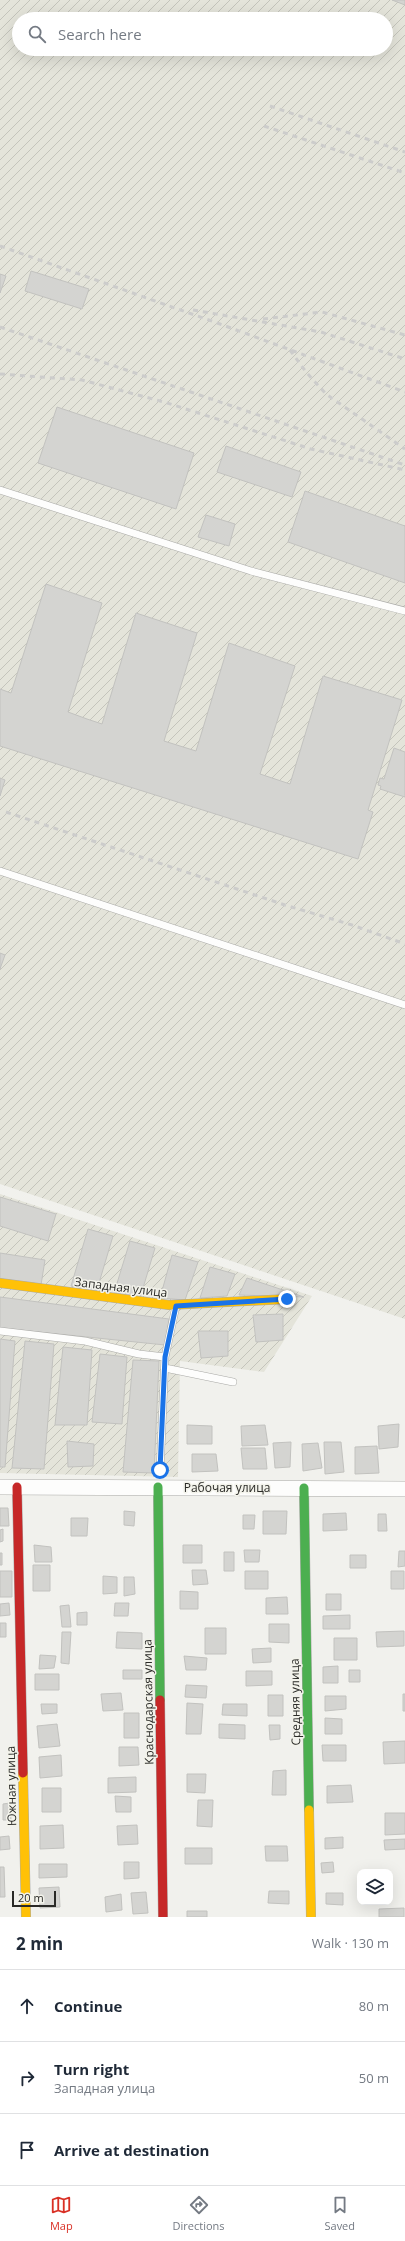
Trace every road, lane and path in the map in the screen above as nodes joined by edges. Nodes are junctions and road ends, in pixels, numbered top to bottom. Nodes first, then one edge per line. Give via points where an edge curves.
1 (0, 490) edge
2 (405, 611) edge
3 (0, 871) edge
4 (405, 1005) edge
5 (0, 1283) edge
6 (287, 1299) dead end
7 (176, 1306) junction
8 (0, 1331) edge
9 (165, 1357) junction
10 (165, 1368) junction
11 (233, 1382) dead end
12 (160, 1470) dead end
13 (0, 1487) edge
14 (17, 1487) junction
15 (158, 1487) junction
16 (304, 1488) junction
17 (405, 1489) edge
18 (26, 1917) edge
19 (162, 1917) edge
20 (311, 1917) edge

1 - 2 lane via 251,571
3 - 4 lane
5 - 7 street, Западная улица
6 - 7 street, Западная улица
7 - 9 lane
8 - 9 lane via 84,1341 139,1354
9 - 10 lane
10 - 11 lane
10 - 12 lane
13 - 14 street, Рабочая улица
14 - 15 street, Рабочая улица
14 - 18 street, Южная улица
15 - 16 street, Рабочая улица
15 - 19 street, Краснодарская улица
16 - 17 street, Рабочая улица
16 - 20 street, Средняя улица

